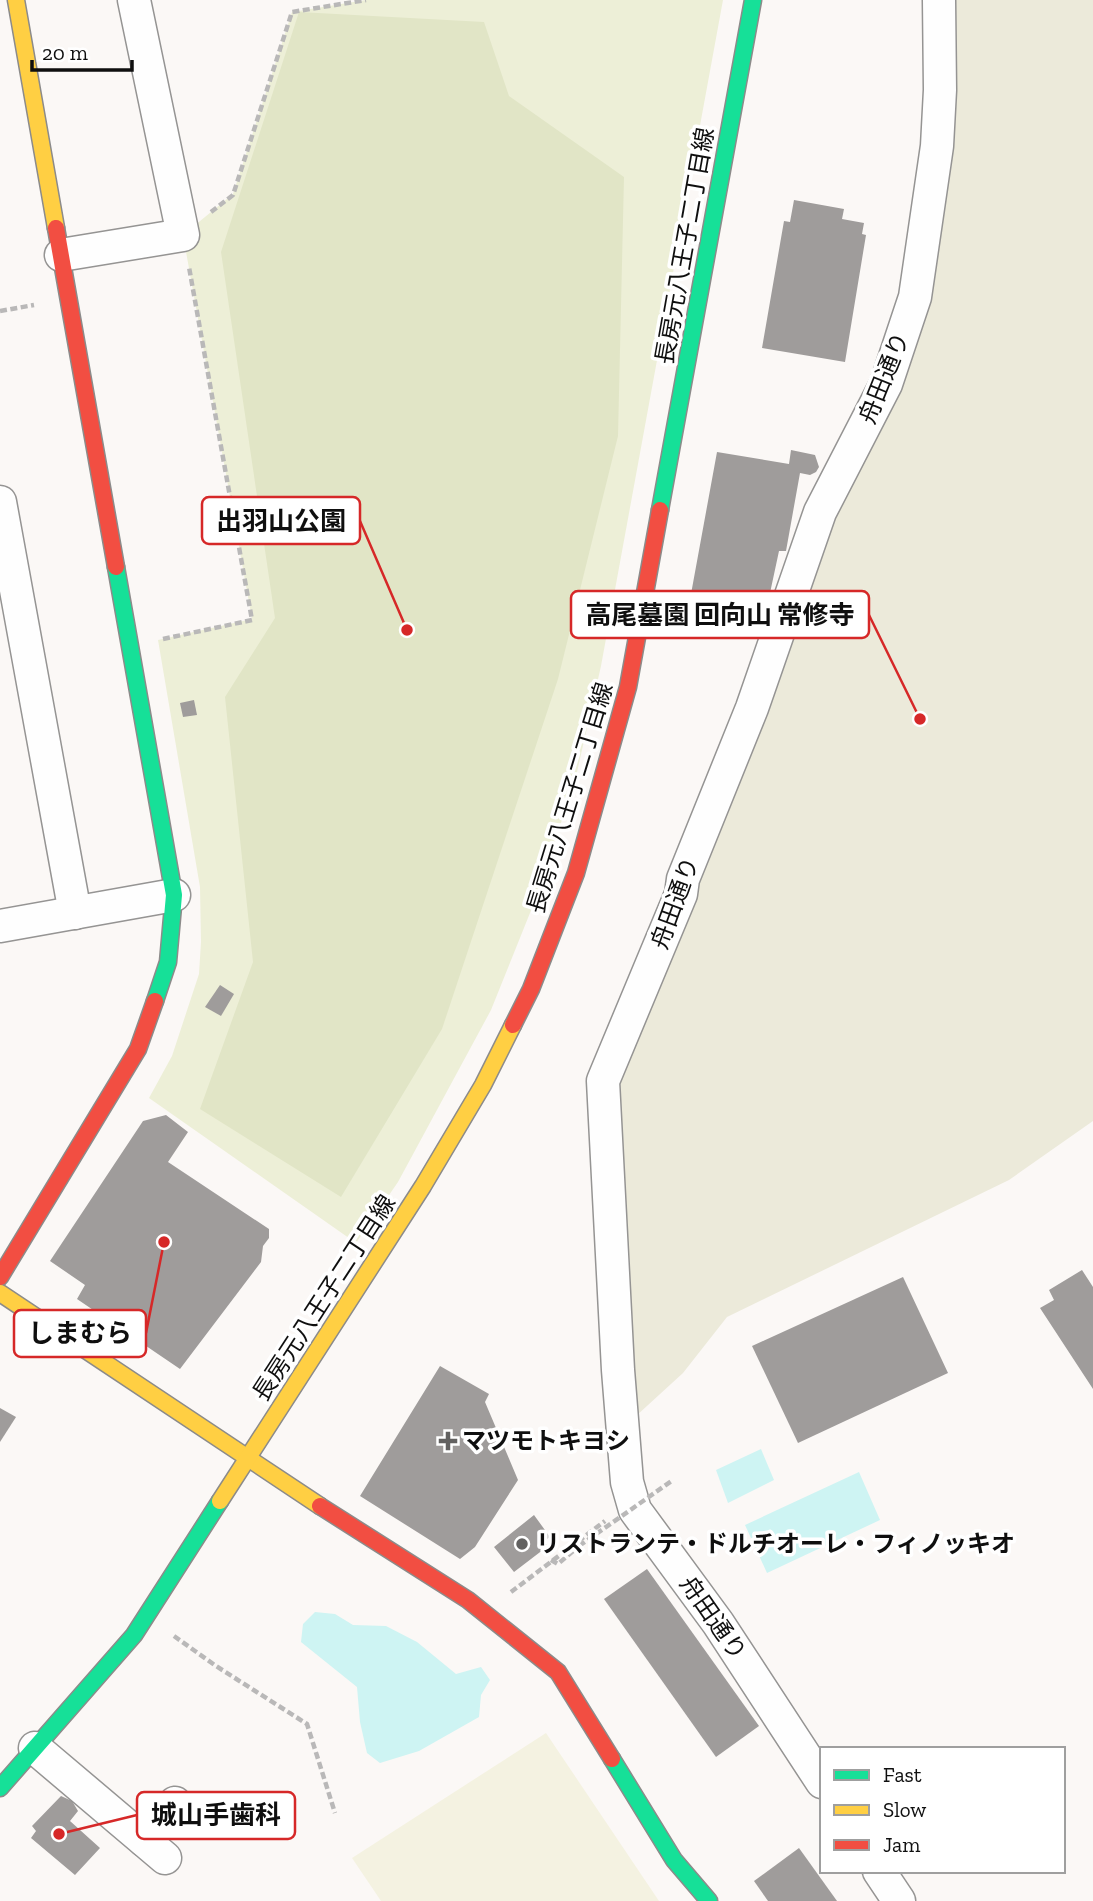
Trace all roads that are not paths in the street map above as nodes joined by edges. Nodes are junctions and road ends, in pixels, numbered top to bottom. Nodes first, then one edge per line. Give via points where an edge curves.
1 (16, 0) edge
2 (134, 0) edge
3 (753, 0) edge
4 (939, 0) edge
5 (61, 255) junction
6 (0, 502) edge
7 (174, 895) junction
8 (75, 912) junction
9 (0, 926) edge
10 (0, 1277) edge
11 (0, 1293) edge
12 (247, 1459) junction
13 (35, 1748) junction
14 (820, 1779) edge
15 (0, 1788) edge
16 (175, 1803) dead end
17 (881, 1873) edge
18 (709, 1901) edge
19 (899, 1901) edge

1 - 5 street
2 - 5 street via 183,235
3 - 12 street, 長房元八王子二丁目線 via 628,687 576,873 531,989 483,1085
4 - 14 street, 舟田通り via 937,145 915,297 887,384 820,512 752,708 683,878 681,894 603,1080 618,1370 632,1502
5 - 7 street
6 - 8 street
7 - 8 street
7 - 10 street via 168,962 138,1049
8 - 9 street
11 - 12 street
12 - 13 street, 長房元八王子二丁目線 via 134,1634
12 - 18 street via 468,1600 558,1672 674,1860
13 - 15 street, 長房元八王子二丁目線
13 - 16 street via 154,1849
17 - 19 street

